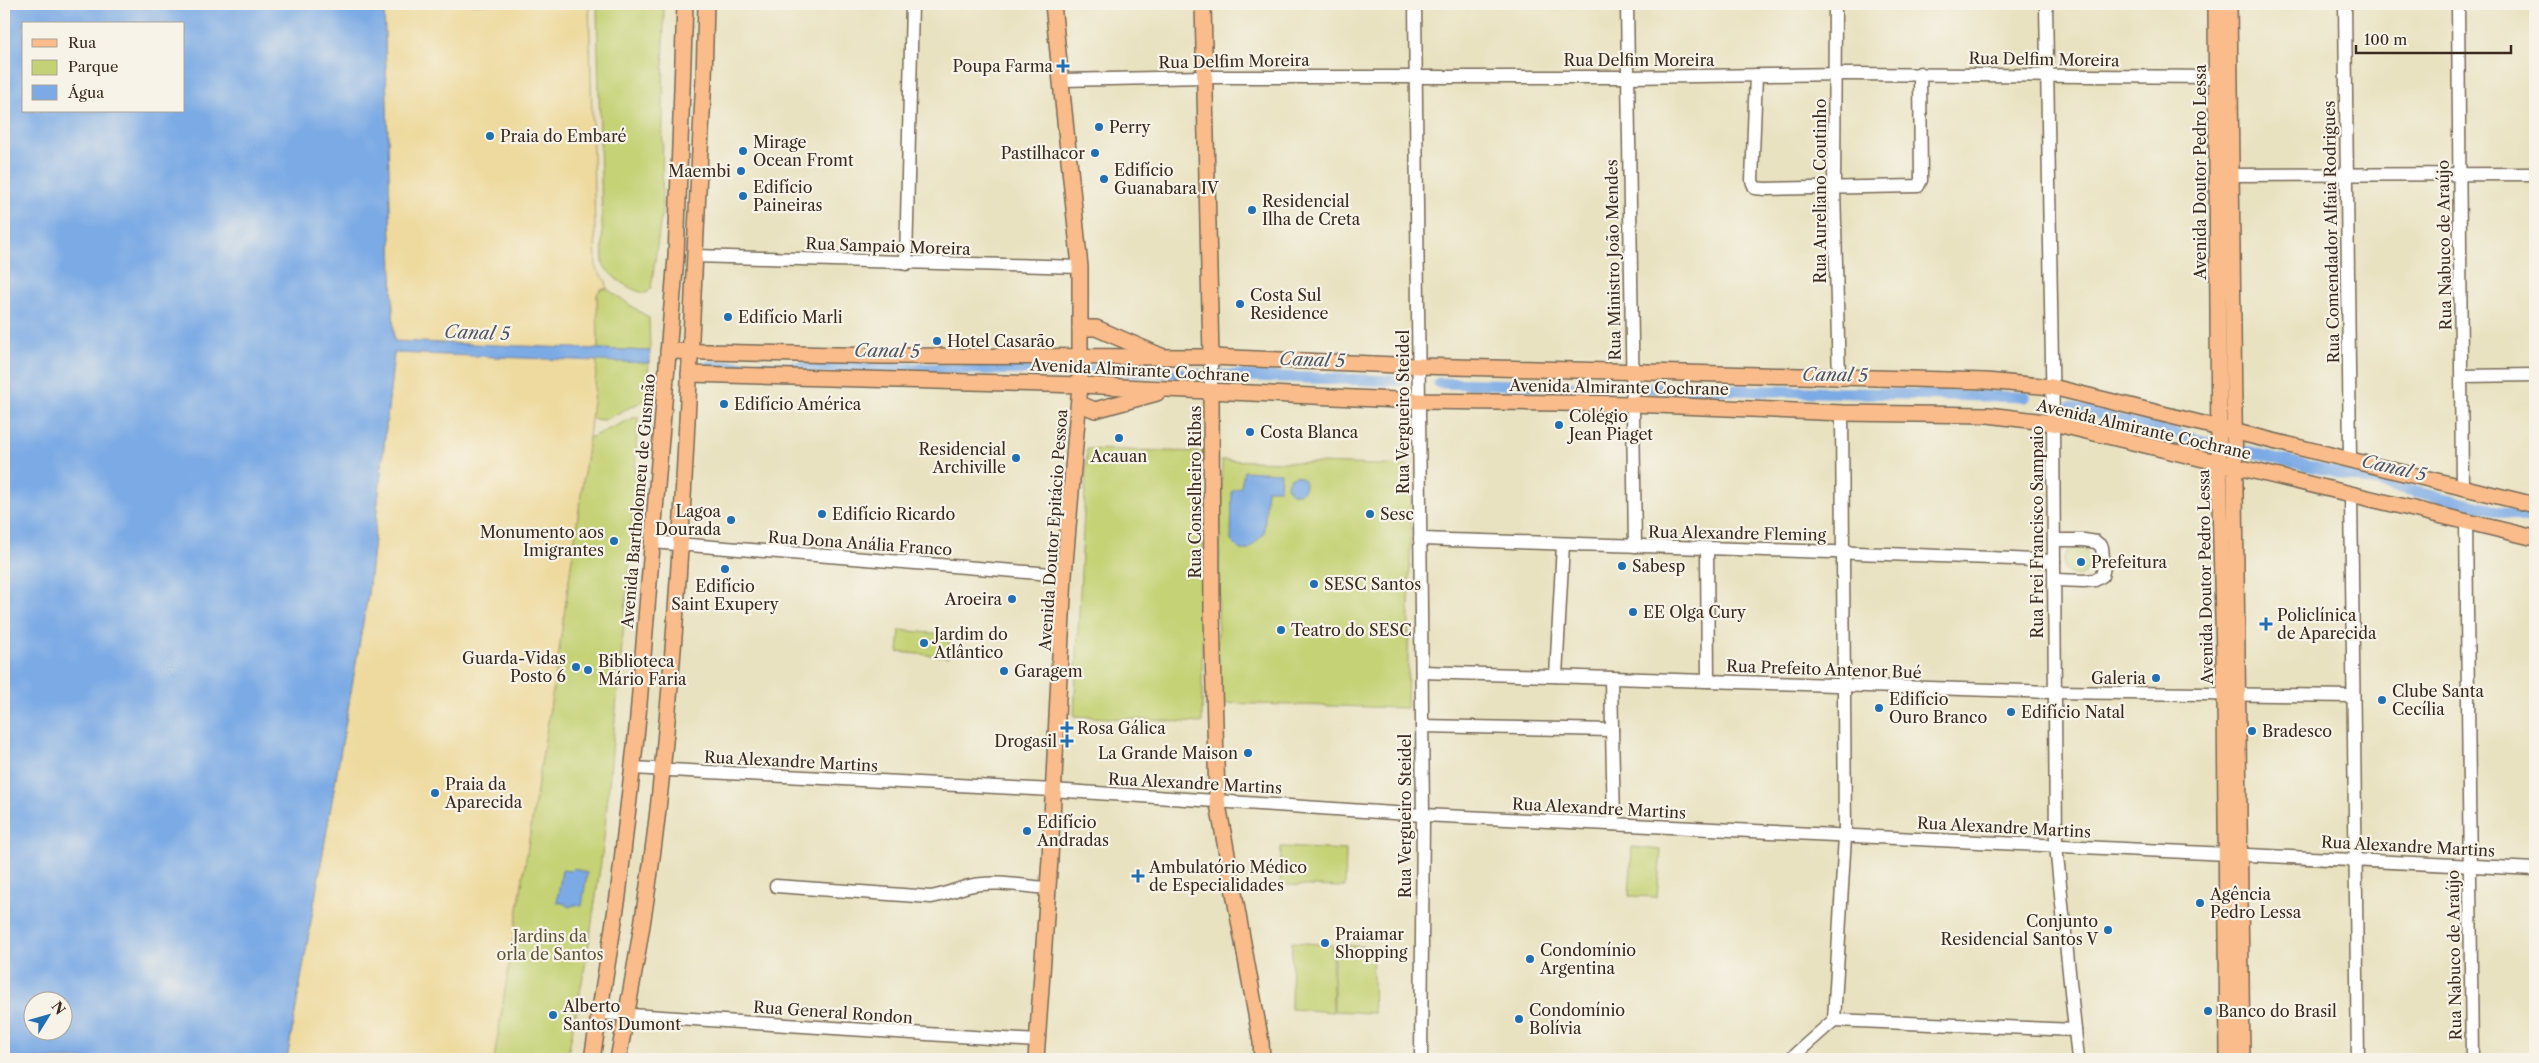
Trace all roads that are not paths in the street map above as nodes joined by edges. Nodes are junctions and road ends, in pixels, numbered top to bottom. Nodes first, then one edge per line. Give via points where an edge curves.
1 (685, 4) edge
2 (706, 4) edge
3 (912, 4) edge
4 (1053, 4) edge
5 (1202, 4) edge
6 (1415, 4) edge
7 (1627, 4) edge
8 (1835, 4) edge
9 (2046, 4) edge
10 (2216, 4) edge
11 (2229, 4) edge
12 (2345, 4) edge
13 (2458, 4) edge
14 (1836, 74) junction
15 (1920, 74) junction
16 (1756, 75) junction
17 (2047, 75) junction
18 (1416, 76) junction
19 (1204, 77) junction
20 (1627, 77) junction
21 (2216, 77) junction
22 (1062, 80) junction
23 (2460, 174) junction
24 (2535, 174) edge
25 (2347, 175) junction
26 (2230, 176) junction
27 (1834, 188) junction
28 (695, 256) junction
29 (906, 264) junction
30 (1080, 267) junction
31 (1080, 328) junction
32 (668, 351) junction
33 (690, 352) junction
34 (1167, 358) junction
35 (1211, 359) junction
36 (1419, 369) junction
37 (1080, 371) junction
38 (689, 374) junction
39 (1631, 374) junction
40 (2535, 375) edge
41 (2462, 376) junction
42 (1839, 379) junction
43 (1168, 389) junction
44 (1211, 389) junction
45 (2052, 389) junction
46 (1419, 399) junction
47 (1632, 401) junction
48 (1080, 404) junction
49 (1842, 413) junction
50 (2053, 419) junction
51 (2219, 427) junction
52 (2234, 431) junction
53 (2350, 459) junction
54 (2219, 464) junction
55 (2235, 468) junction
56 (2462, 487) junction
57 (2351, 494) junction
58 (2535, 505) edge
59 (2466, 521) junction
60 (2535, 538) edge
61 (1420, 540) junction
62 (2054, 540) junction
63 (652, 542) junction
64 (1563, 544) junction
65 (680, 545) junction
66 (1635, 546) junction
67 (1707, 550) junction
68 (1843, 551) junction
69 (2054, 560) junction
70 (1064, 575) junction
71 (2055, 580) junction
72 (1422, 672) junction
73 (1556, 676) junction
74 (1611, 679) junction
75 (1708, 682) junction
76 (1844, 686) junction
77 (2054, 692) junction
78 (2232, 695) junction
79 (2353, 696) junction
80 (1422, 726) junction
81 (1612, 730) junction
82 (632, 768) junction
83 (662, 770) junction
84 (1052, 790) junction
85 (1217, 799) junction
86 (1423, 815) junction
87 (1614, 824) junction
88 (1844, 836) junction
89 (2056, 846) junction
90 (2232, 854) junction
91 (2355, 860) junction
92 (2470, 866) junction
93 (2535, 869) edge
94 (776, 886) dead end
95 (1047, 888) junction
96 (600, 1013) junction
97 (627, 1016) junction
98 (1834, 1020) junction
99 (2075, 1030) junction
100 (1037, 1041) junction
101 (592, 1059) edge
102 (618, 1059) edge
103 (1036, 1059) edge
104 (1262, 1059) edge
105 (1421, 1059) edge
106 (1790, 1059) edge
107 (2078, 1059) edge
108 (2228, 1059) edge
109 (2242, 1059) edge
110 (2358, 1059) edge
111 (2472, 1059) edge

1 - 32 main road, Avenida Bartholomeu de Gusmão via 678,211
2 - 28 main road
3 - 29 street
4 - 22 main road, Avenida Doutor Epitácio Pessoa
5 - 19 main road, Rua Conselheiro Ribas
6 - 18 street, Rua Vergueiro Steidel
7 - 20 street, Rua Ministro João Mendes
8 - 14 street, Rua Aureliano Coutinho
9 - 17 street, Rua Frei Francisco Sampaio
10 - 21 main road, Avenida Doutor Pedro Lessa
11 - 26 main road, Avenida Doutor Pedro Lessa
12 - 25 street, Rua Comendador Alfaia Rodrigues
13 - 23 street, Rua Nabuco de Araújo
14 - 15 street, Rua Delfim Moreira
14 - 16 street, Rua Delfim Moreira
14 - 27 street, Rua Aureliano Coutinho
15 - 17 street, Rua Delfim Moreira
15 - 27 street via 1921,180 1918,186
16 - 20 street, Rua Delfim Moreira
16 - 27 street via 1752,181 1755,188
17 - 21 street, Rua Delfim Moreira
17 - 45 street, Rua Frei Francisco Sampaio
18 - 19 street, Rua Delfim Moreira
18 - 20 street, Rua Delfim Moreira
18 - 36 street, Rua Vergueiro Steidel
19 - 22 street, Rua Delfim Moreira
19 - 35 main road, Rua Conselheiro Ribas
20 - 39 street, Rua Ministro João Mendes
21 - 51 main road, Avenida Doutor Pedro Lessa
22 - 30 main road, Avenida Doutor Epitácio Pessoa
23 - 24 street
23 - 25 street
23 - 41 street, Rua Nabuco de Araújo
25 - 26 street
25 - 53 street, Rua Comendador Alfaia Rodrigues
26 - 52 main road, Avenida Doutor Pedro Lessa
27 - 42 street, Rua Aureliano Coutinho
28 - 29 street, Rua Sampaio Moreira
28 - 33 main road
29 - 30 street, Rua Sampaio Moreira
30 - 31 main road, Avenida Doutor Epitácio Pessoa
31 - 34 main road via 1096,328
31 - 37 main road, Avenida Doutor Epitácio Pessoa
32 - 33 main road, Avenida Almirante Cochrane
32 - 63 main road, Avenida Bartholomeu de Gusmão
33 - 37 main road, Avenida Almirante Cochrane
33 - 38 main road
34 - 35 main road, Avenida Almirante Cochrane
34 - 37 main road, Avenida Almirante Cochrane
35 - 36 main road, Avenida Almirante Cochrane
35 - 44 street, Rua Conselheiro Ribas
36 - 39 main road, Avenida Almirante Cochrane
36 - 46 street, Rua Vergueiro Steidel
37 - 38 main road, Avenida Almirante Cochrane via 879,377
37 - 43 main road, Avenida Almirante Cochrane
37 - 48 main road, Avenida Doutor Epitácio Pessoa
38 - 65 main road
39 - 42 main road, Avenida Almirante Cochrane
39 - 47 street, Rua Ministro João Mendes
40 - 41 street
41 - 56 street, Rua Nabuco de Araújo
42 - 45 main road, Avenida Almirante Cochrane via 1986,381
43 - 44 main road, Avenida Almirante Cochrane
43 - 48 main road via 1095,410
44 - 46 main road, Avenida Almirante Cochrane
44 - 85 main road, Rua Conselheiro Ribas
45 - 50 street, Rua Frei Francisco Sampaio
45 - 51 main road, Avenida Almirante Cochrane
46 - 47 main road, Avenida Almirante Cochrane
46 - 61 street, Rua Vergueiro Steidel
47 - 49 main road, Avenida Almirante Cochrane
47 - 66 street, Rua Ministro João Mendes
48 - 70 main road, Avenida Doutor Epitácio Pessoa
49 - 50 main road, Avenida Almirante Cochrane
49 - 68 street
50 - 54 main road, Avenida Almirante Cochrane
50 - 62 street, Rua Frei Francisco Sampaio
51 - 52 main road, Avenida Almirante Cochrane
51 - 54 main road, Avenida Doutor Pedro Lessa
52 - 53 main road, Avenida Almirante Cochrane
52 - 55 main road, Avenida Doutor Pedro Lessa
53 - 56 main road, Avenida Almirante Cochrane
54 - 55 main road, Avenida Almirante Cochrane
54 - 78 main road, Avenida Doutor Pedro Lessa
55 - 57 main road, Avenida Almirante Cochrane
55 - 78 main road, Avenida Doutor Pedro Lessa
56 - 58 main road, Avenida Almirante Cochrane
57 - 59 main road, Avenida Almirante Cochrane
57 - 79 street
59 - 60 main road, Avenida Almirante Cochrane
59 - 92 street, Rua Nabuco de Araújo
61 - 64 street, Rua Alexandre Fleming
61 - 72 street, Rua Vergueiro Steidel
62 - 69 street, Rua Frei Francisco Sampaio
62 - 71 street via 2096,542 2102,547 2104,558 2102,576 2095,580
63 - 65 street, Rua Dona Anália Franco
63 - 82 main road, Avenida Bartholomeu de Gusmão
64 - 66 street, Rua Alexandre Fleming
64 - 73 street
65 - 70 street, Rua Dona Anália Franco
65 - 83 main road
66 - 67 street, Rua Alexandre Fleming
67 - 68 street, Rua Alexandre Fleming
67 - 75 street
68 - 69 street, Rua Alexandre Fleming
68 - 76 street
69 - 71 street, Rua Frei Francisco Sampaio
70 - 84 main road, Avenida Doutor Epitácio Pessoa
71 - 77 street, Rua Frei Francisco Sampaio
72 - 73 street, Rua Prefeito Antenor Bué
72 - 80 street, Rua Vergueiro Steidel
73 - 74 street, Rua Prefeito Antenor Bué
74 - 75 street, Rua Prefeito Antenor Bué
74 - 81 street
75 - 76 street, Rua Prefeito Antenor Bué
76 - 77 street, Rua Prefeito Antenor Bué
76 - 88 street
77 - 78 street, Rua Prefeito Antenor Bué
77 - 89 street, Rua Frei Francisco Sampaio
78 - 79 street, Rua Prefeito Antenor Bué
78 - 90 main road, Avenida Doutor Pedro Lessa
79 - 91 street
80 - 81 street
80 - 86 street, Rua Vergueiro Steidel
81 - 87 street
82 - 83 street, Rua Alexandre Martins
82 - 96 main road, Avenida Bartholomeu de Gusmão via 618,896
83 - 84 street, Rua Alexandre Martins
83 - 97 main road
84 - 85 street, Rua Alexandre Martins
84 - 95 main road, Avenida Doutor Epitácio Pessoa
85 - 86 street, Rua Alexandre Martins
85 - 104 main road, Rua Conselheiro Ribas via 1262,1042
86 - 87 street, Rua Alexandre Martins
86 - 105 street, Rua Vergueiro Steidel
87 - 88 street, Rua Alexandre Martins
88 - 89 street, Rua Alexandre Martins
88 - 98 street
89 - 90 street, Rua Alexandre Martins
89 - 99 street, Rua Frei Francisco Sampaio
90 - 91 street, Rua Alexandre Martins
90 - 108 main road, Avenida Doutor Pedro Lessa
90 - 109 main road, Avenida Doutor Pedro Lessa
91 - 92 street, Rua Alexandre Martins
91 - 110 street
92 - 93 street, Rua Alexandre Martins
92 - 111 street, Rua Nabuco de Araújo
94 - 95 street via 931,897 987,884
95 - 100 main road, Avenida Doutor Epitácio Pessoa
96 - 97 street, Rua General Rondon
96 - 101 main road, Avenida Bartholomeu de Gusmão
97 - 100 street, Rua General Rondon
97 - 102 main road
98 - 99 street
98 - 106 street
99 - 107 street, Rua Frei Francisco Sampaio
100 - 103 main road, Avenida Doutor Epitácio Pessoa

